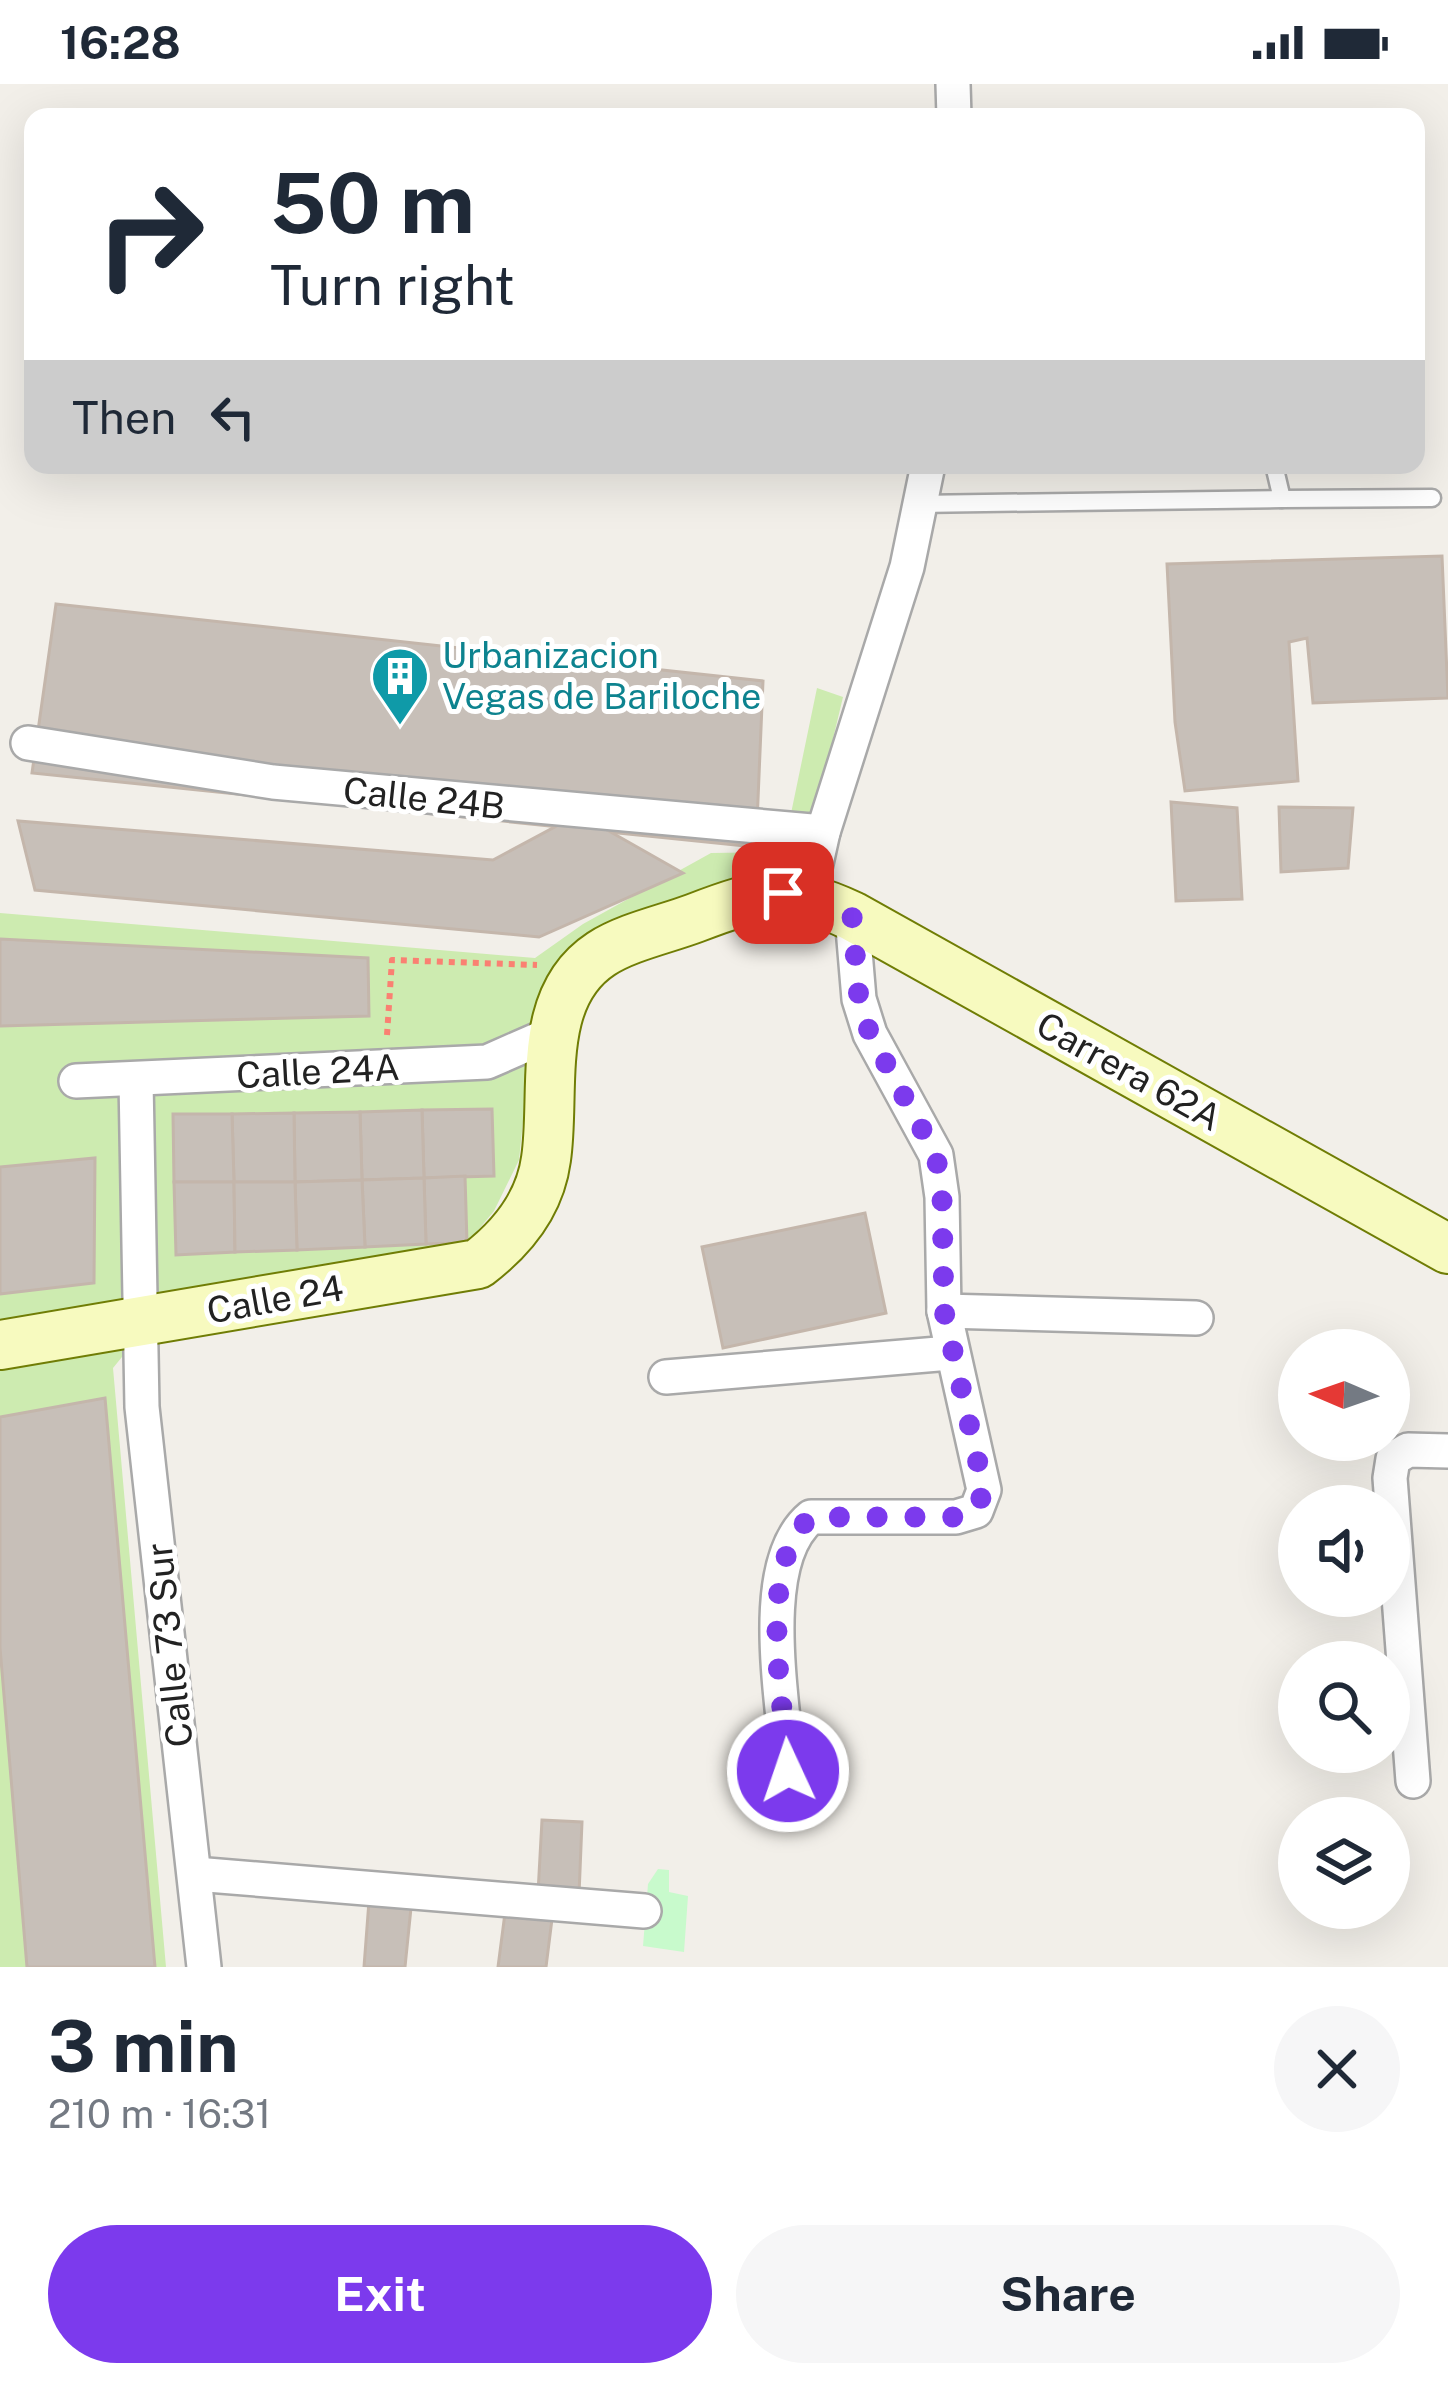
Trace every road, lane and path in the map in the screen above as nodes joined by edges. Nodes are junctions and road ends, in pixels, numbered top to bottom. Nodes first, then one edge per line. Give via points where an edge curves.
1 (925, 474) edge
2 (1276, 474) edge
3 (1432, 498) dead end
4 (1282, 499) junction
5 (916, 504) junction
6 (28, 743) dead end
7 (823, 832) junction
8 (809, 895) junction
9 (852, 916) junction
10 (553, 1033) junction
11 (136, 1080) junction
12 (76, 1081) dead end
13 (1448, 1249) edge
14 (944, 1311) junction
15 (1196, 1318) dead end
16 (136, 1322) junction
17 (0, 1345) edge
18 (950, 1353) junction
19 (666, 1377) dead end
20 (1448, 1451) edge
21 (788, 1771) dead end
22 (1413, 1781) dead end
23 (195, 1874) junction
24 (644, 1911) dead end
25 (204, 1967) edge

1 - 5 street
2 - 4 lane
3 - 4 lane
4 - 5 lane
5 - 7 street via 907,567
6 - 7 street, Calle 24B via 273,782
7 - 8 street
8 - 9 street, Carrera 62A
8 - 10 street via 737,902 600,955 569,990
9 - 13 street, Carrera 62A
9 - 14 street via 870,1034 936,1155
10 - 11 street, Calle 24A via 487,1062
10 - 16 street, Calle 24 via 546,1163 527,1213 478,1264
11 - 12 street, Calle 24A
11 - 16 street, Calle 73 Sur
14 - 15 street
14 - 18 street
16 - 17 street, Calle 24
16 - 23 street, Calle 73 Sur
18 - 19 street
18 - 21 street via 984,1490 976,1511 811,1517 796,1529 778,1583
20 - 22 street via 1408,1450 1394,1459 1390,1478
23 - 24 street
23 - 25 street, Calle 73 Sur

